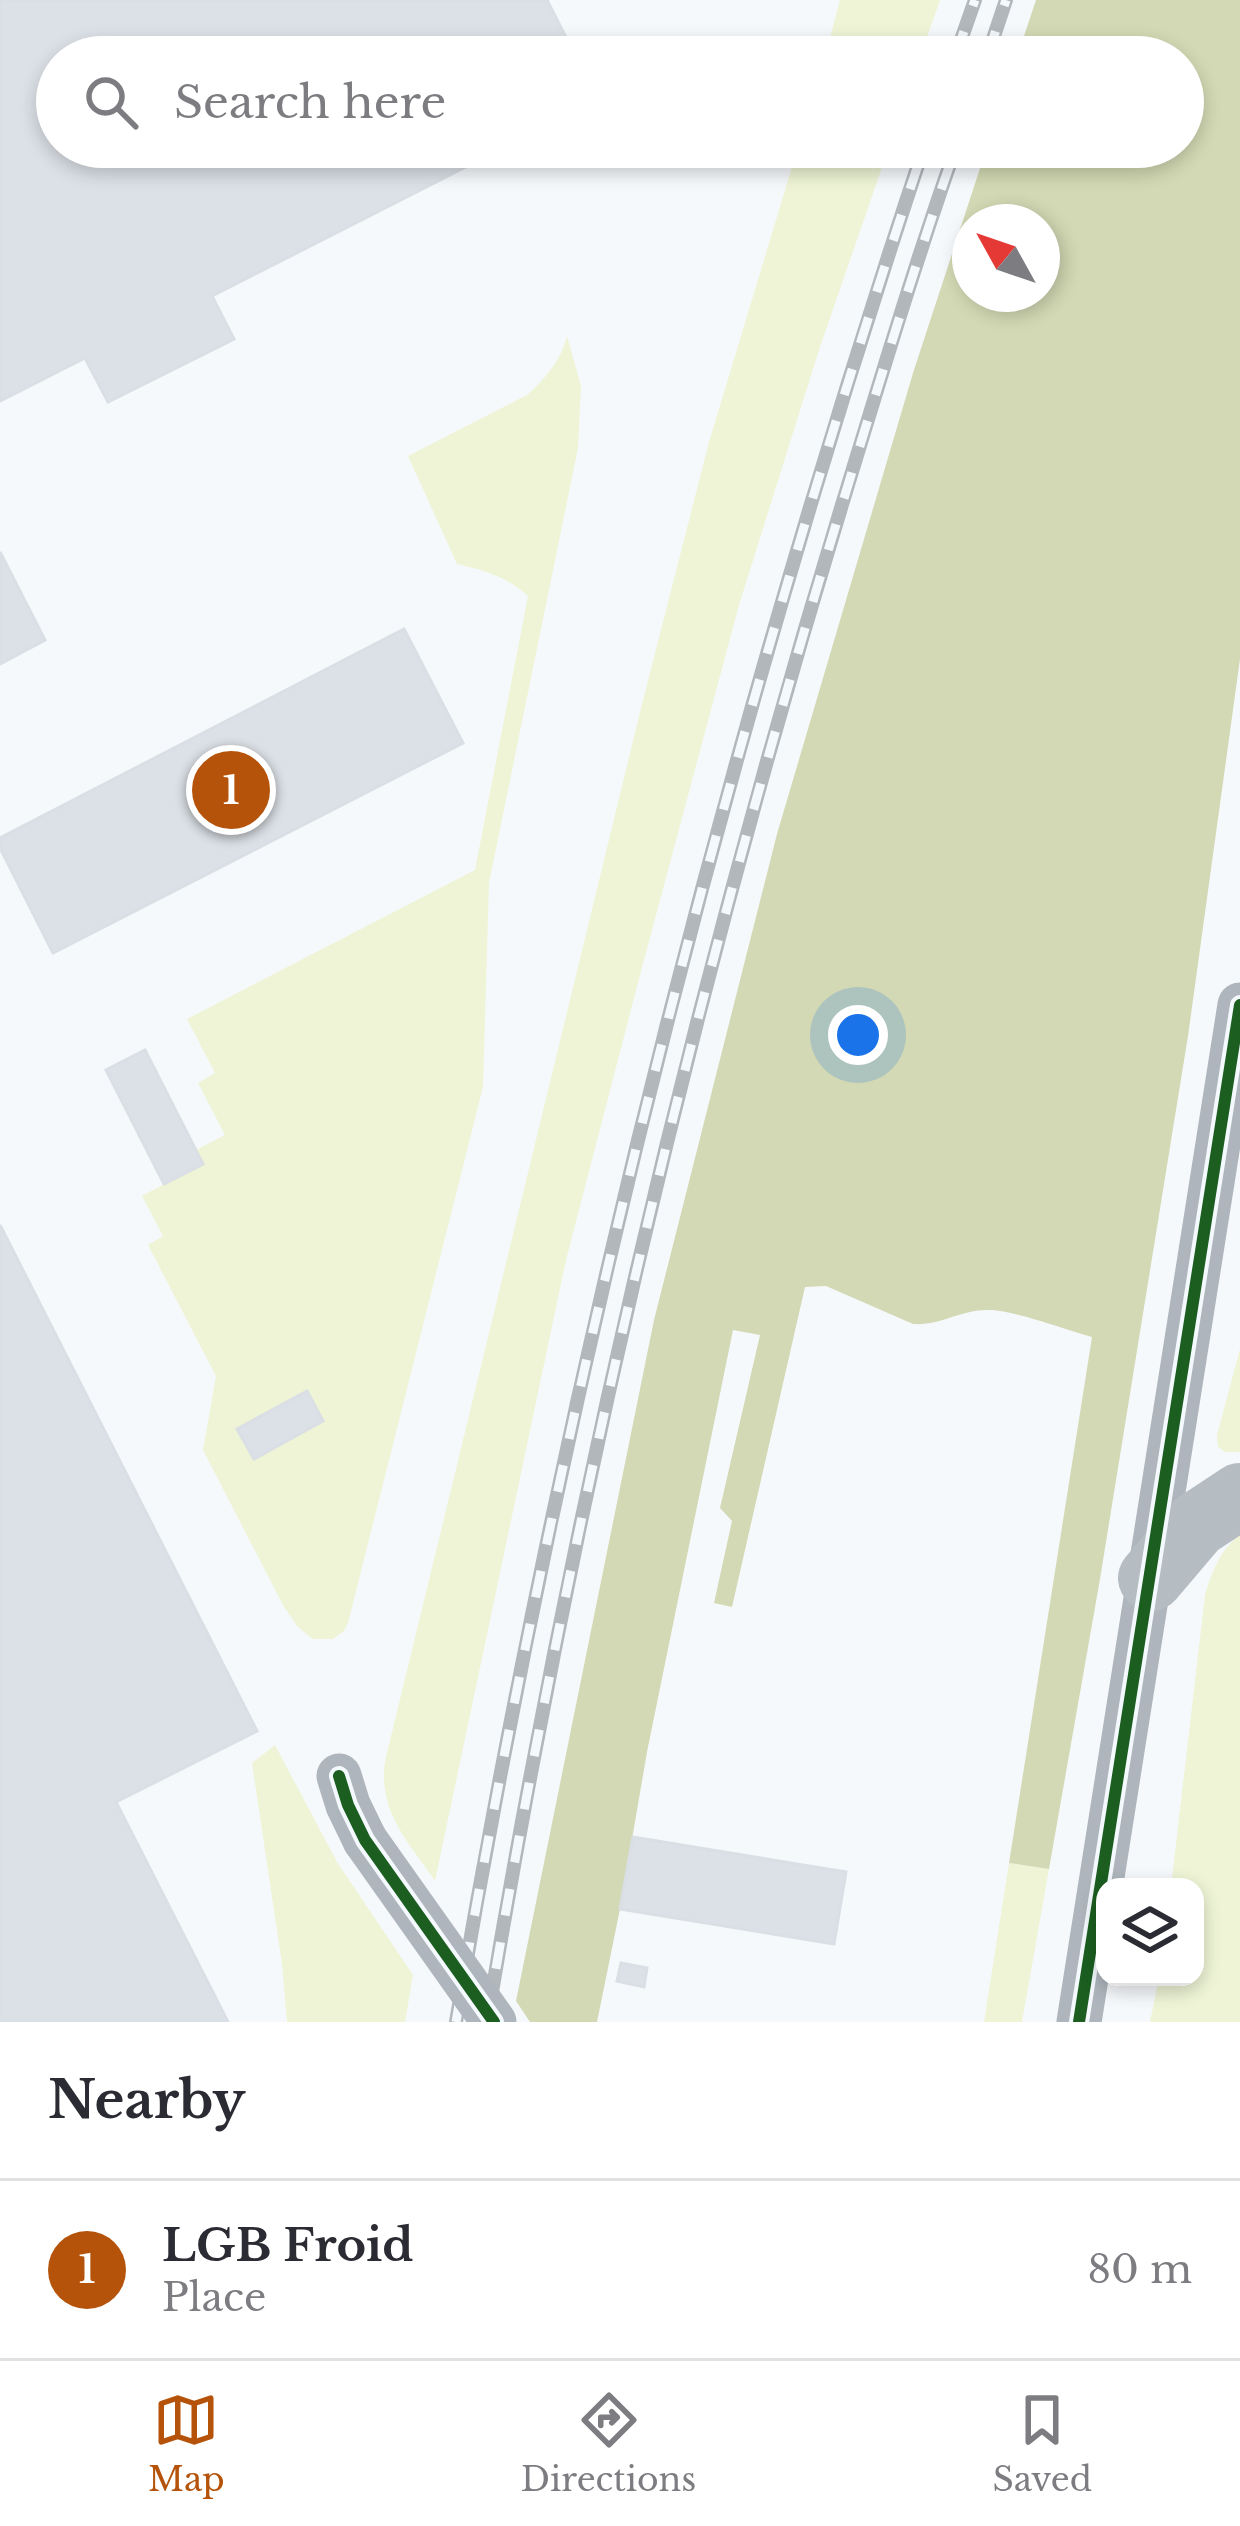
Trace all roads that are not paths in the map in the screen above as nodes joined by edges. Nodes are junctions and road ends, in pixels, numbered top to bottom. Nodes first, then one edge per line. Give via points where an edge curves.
1 (1240, 1005) edge
2 (1240, 1496) edge
3 (1150, 1578) junction
4 (339, 1776) dead end
5 (494, 2022) edge
6 (1079, 2022) edge

1 - 3 street
2 - 3 highway via 1196,1525
3 - 6 street
4 - 5 street, bridge via 365,1840

